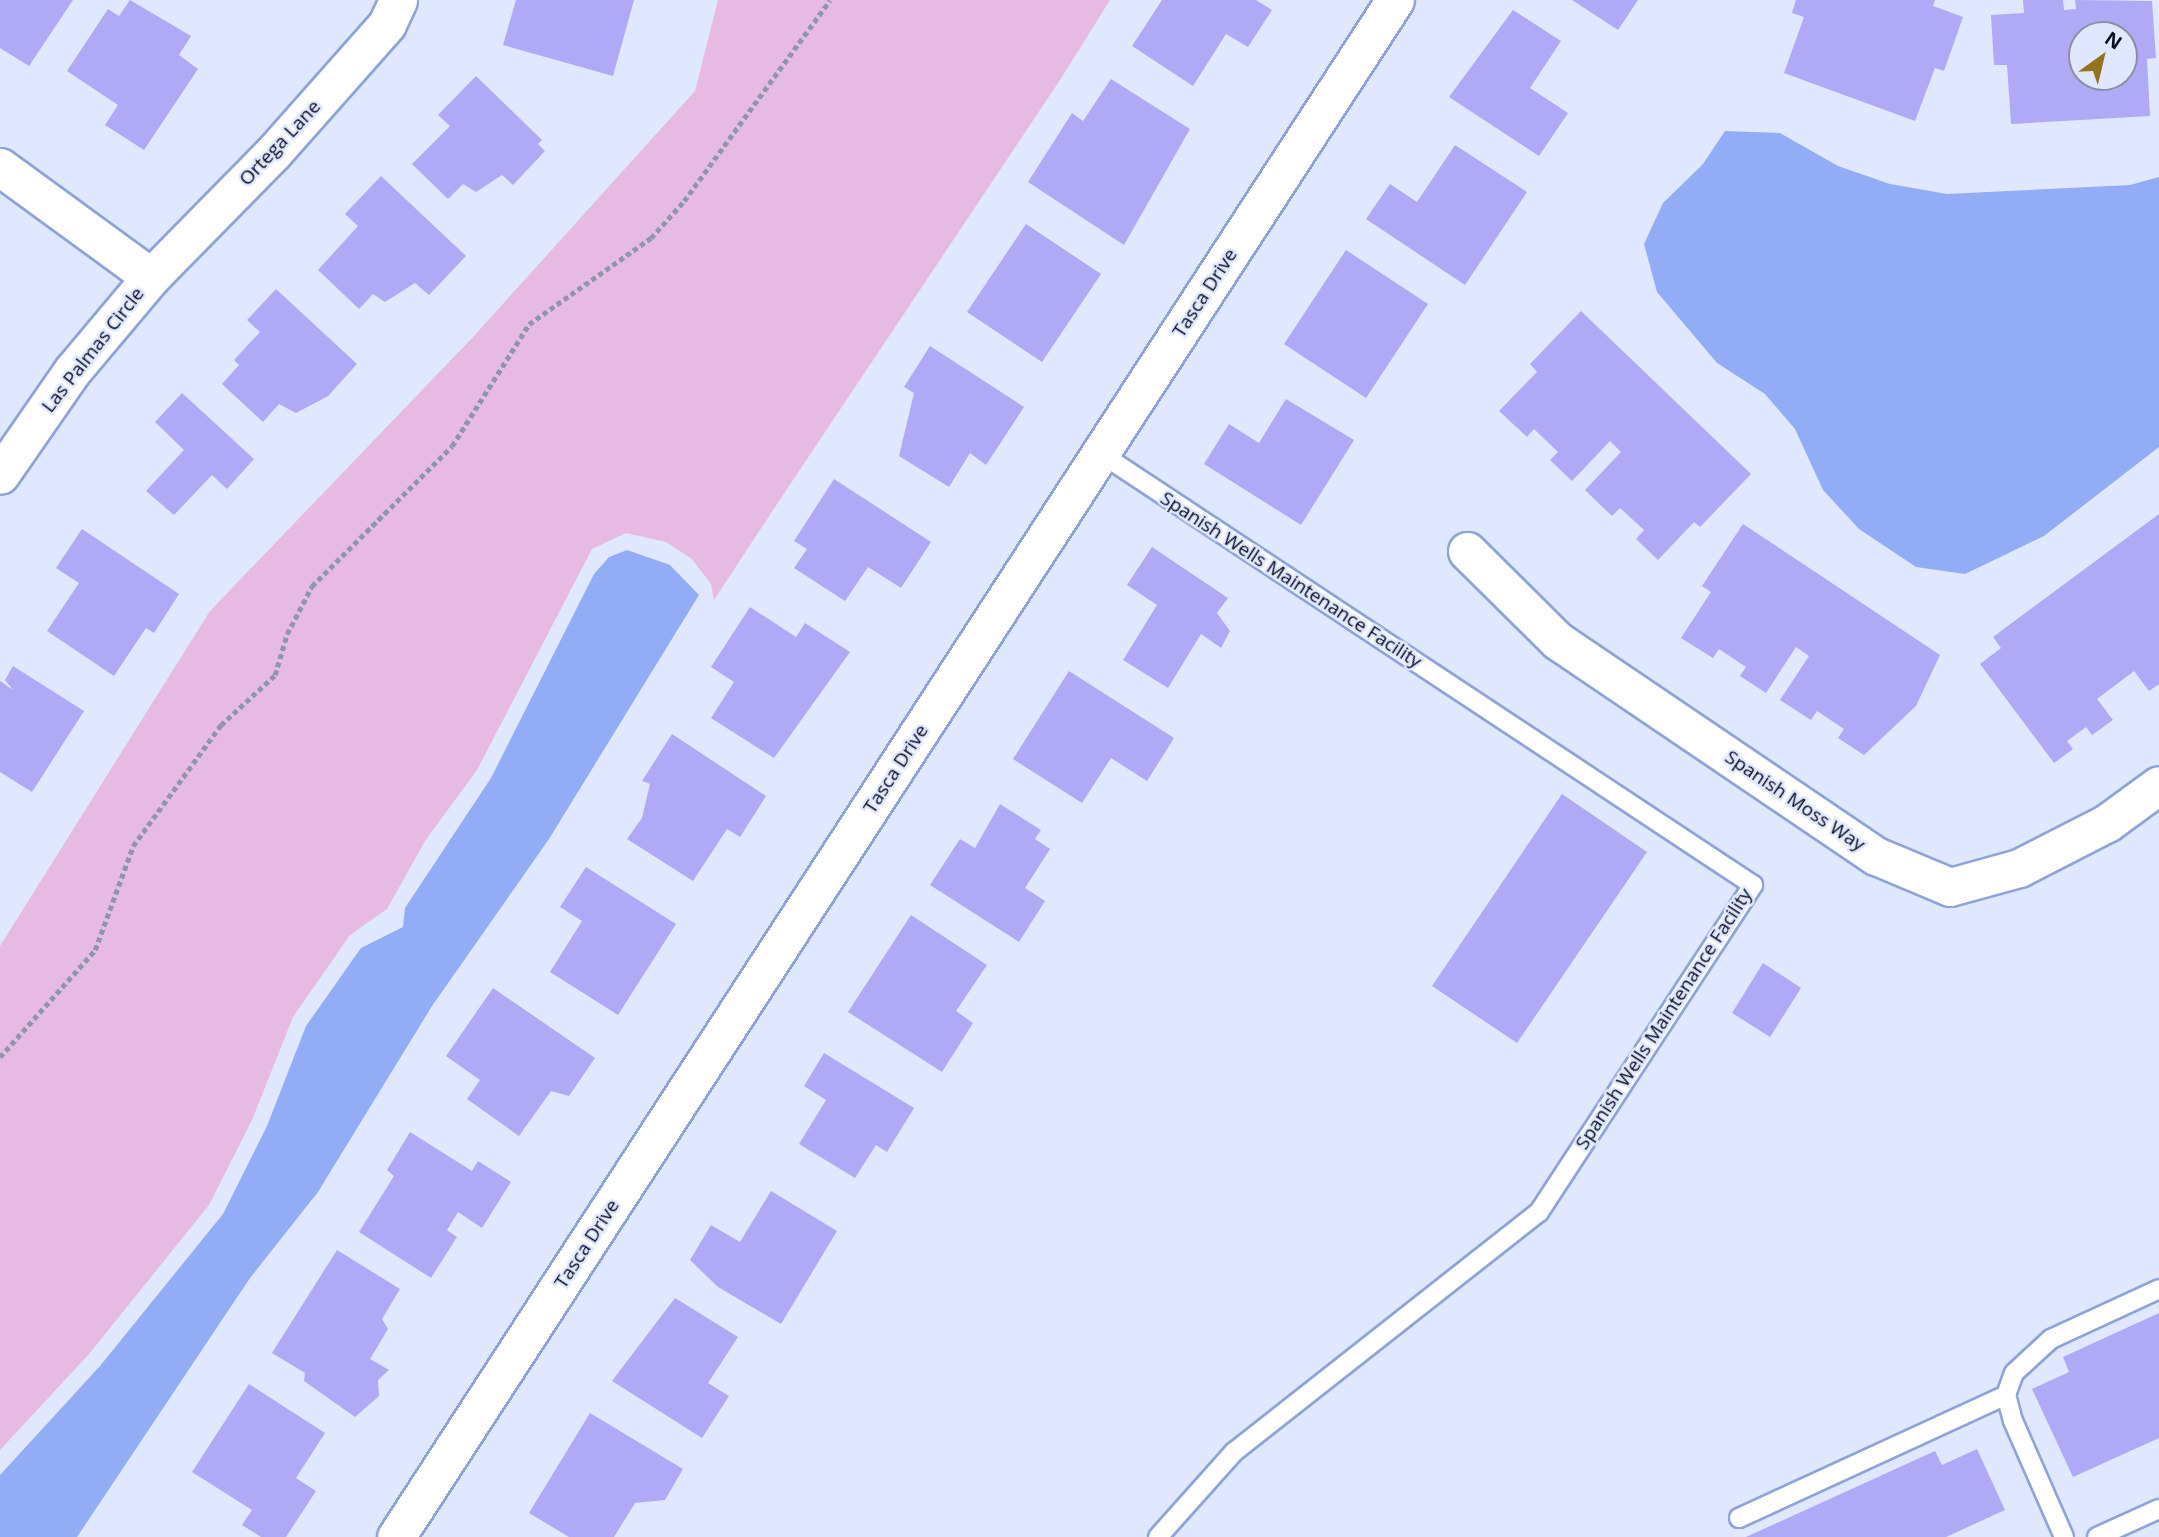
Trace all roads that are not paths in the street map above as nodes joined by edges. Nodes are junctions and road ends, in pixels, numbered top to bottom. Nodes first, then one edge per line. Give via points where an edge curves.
1 (398, 0) edge
2 (1395, 0) edge
3 (0, 167) edge
4 (151, 276) junction
5 (1100, 453) junction
6 (0, 475) edge
7 (1467, 551) dead end
8 (2159, 785) edge
9 (2159, 1289) edge
10 (2006, 1395) junction
11 (2159, 1509) edge
12 (1739, 1518) dead end
13 (396, 1537) edge
14 (1158, 1537) edge
15 (2064, 1537) edge
16 (2097, 1537) edge

1 - 4 street, Ortega Lane via 387,24 273,153
2 - 5 street, Tasca Drive
3 - 4 street, Las Palmas Circle
4 - 6 street, Las Palmas Circle via 72,371
5 - 13 street, Tasca Drive
5 - 14 lane, Spanish Wells Maintenance Facility via 1753,885 1539,1212 1234,1452
7 - 8 street, Spanish Moss Way via 1558,641 1876,856 1950,887 2019,868 2106,823
9 - 10 lane via 2051,1339 2014,1373
10 - 12 lane
10 - 15 lane
11 - 16 lane

